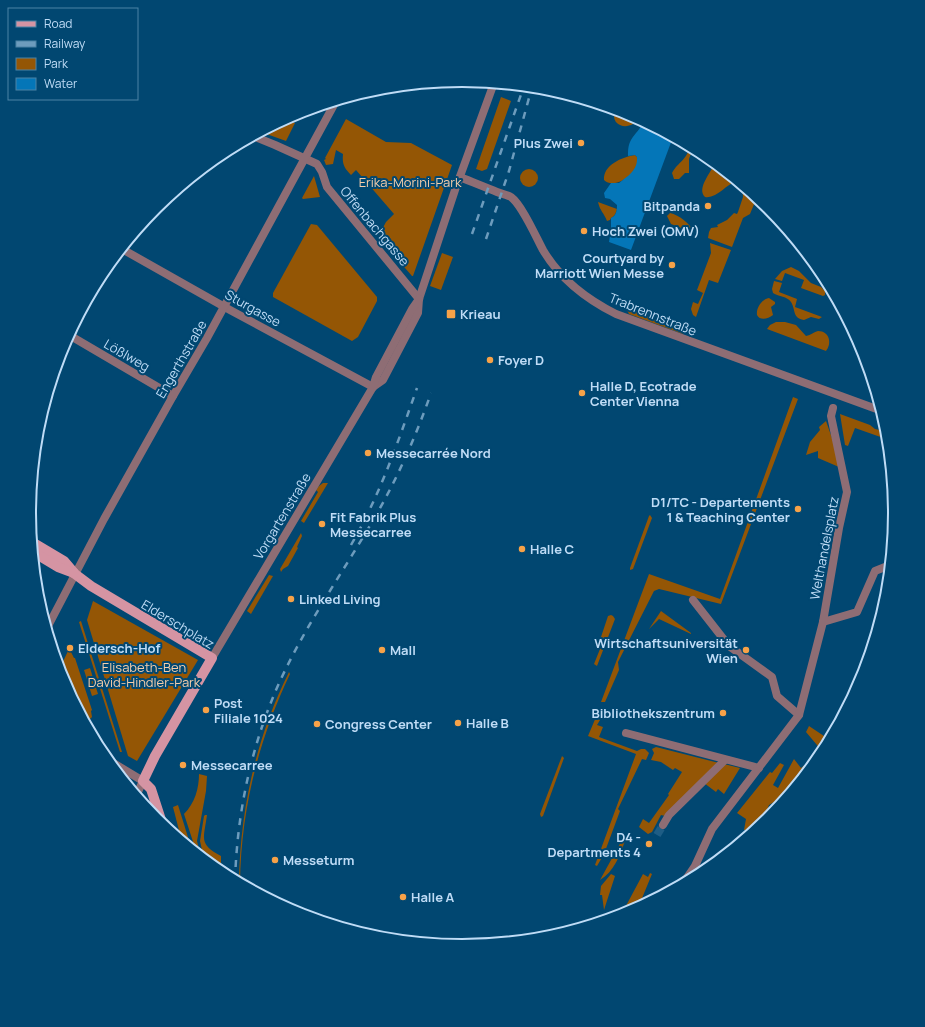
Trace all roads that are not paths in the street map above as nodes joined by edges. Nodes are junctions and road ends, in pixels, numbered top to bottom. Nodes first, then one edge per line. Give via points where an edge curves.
1 (492, 88) edge
2 (332, 108) edge
3 (259, 139) edge
4 (304, 159) junction
5 (460, 177) junction
6 (126, 251) edge
7 (419, 299) junction
8 (224, 306) junction
9 (74, 338) edge
10 (373, 387) junction
11 (173, 396) junction
12 (833, 408) dead end
13 (875, 409) edge
14 (37, 545) edge
15 (39, 555) edge
16 (885, 568) edge
17 (75, 574) junction
18 (693, 600) dead end
19 (50, 622) edge
20 (823, 622) junction
21 (212, 658) junction
22 (799, 715) junction
23 (626, 733) dead end
24 (725, 760) junction
25 (120, 767) edge
26 (759, 768) junction
27 (143, 781) junction
28 (138, 791) edge
29 (160, 814) edge
30 (663, 825) tunnel mouth
31 (689, 874) edge

1 - 5 street, Vorgartenstraße
2 - 4 street, Engerthstraße
3 - 4 street, Offenbachgasse
4 - 7 street, Offenbachgasse via 320,167 327,188
4 - 8 street, Engerthstraße
5 - 7 street, Vorgartenstraße
5 - 13 street, Trabrennstraße via 512,198 552,264 583,295 597,304 616,314
6 - 8 street, Sturgasse
7 - 10 street, Vorgartenstraße via 418,313 383,380
8 - 10 street, Sturgasse
8 - 11 street, Engerthstraße
9 - 11 street, Lößlweg
10 - 21 street, Vorgartenstraße
11 - 17 street, Engerthstraße
12 - 20 street, Welthandelsplatz via 831,416 847,492
14 - 17 main road via 64,561
15 - 17 main road
16 - 20 street via 874,571 857,612
17 - 19 street, Engerthstraße
17 - 21 main road, Elderschplatz via 116,602
18 - 22 street via 729,646 772,676 777,696
20 - 22 street, Welthandelsplatz
21 - 27 main road, Elderschplatz
22 - 26 street, Welthandelsplatz
23 - 24 street
24 - 26 street
24 - 30 street via 669,815
25 - 27 street
26 - 31 street, Welthandelsplatz via 712,829
27 - 28 street
27 - 29 main road via 151,789

